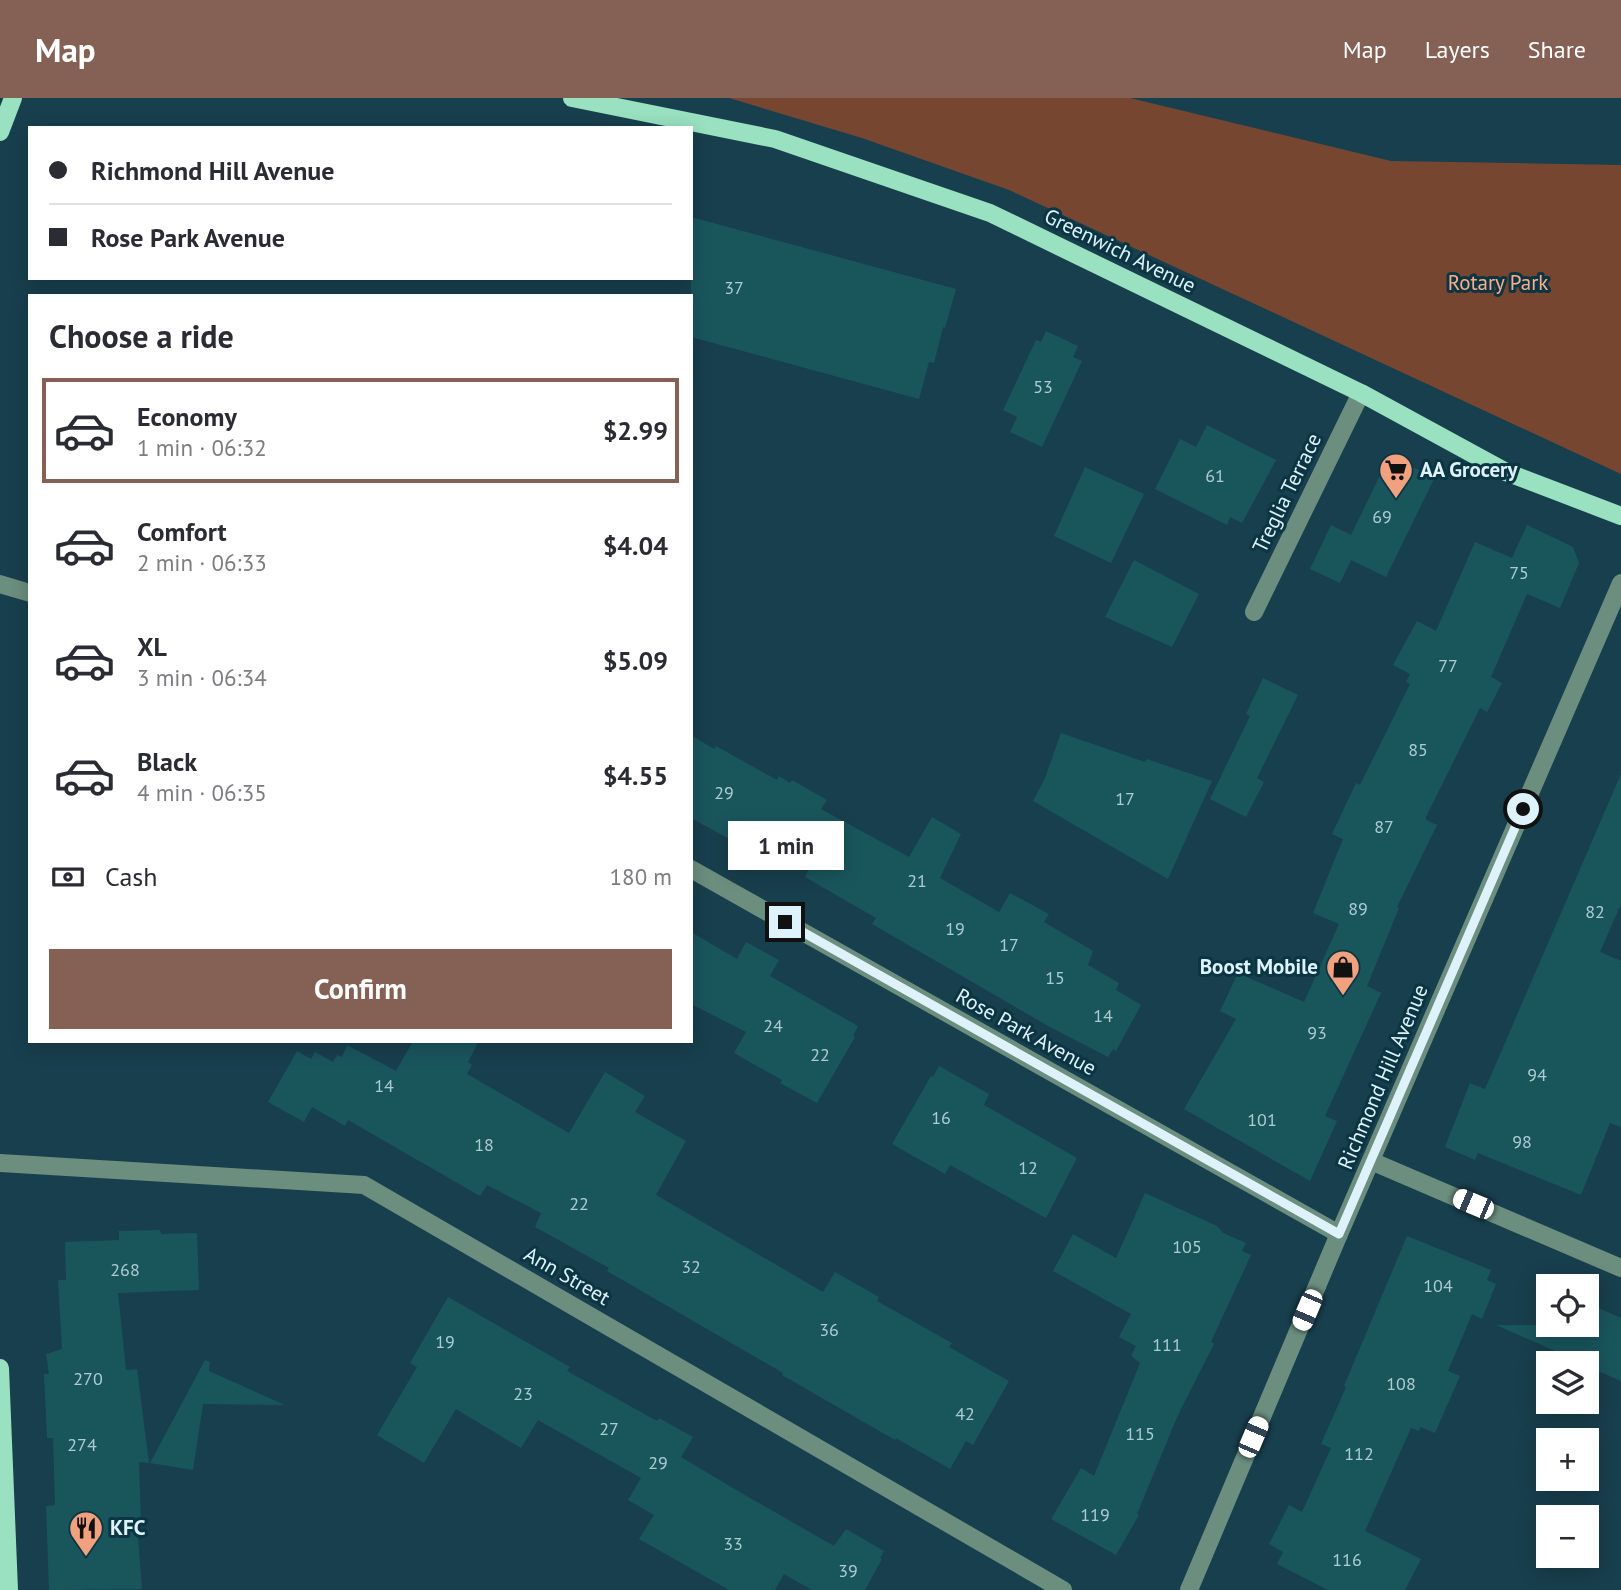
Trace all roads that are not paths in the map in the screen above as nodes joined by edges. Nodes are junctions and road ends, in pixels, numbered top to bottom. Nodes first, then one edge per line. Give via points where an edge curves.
1 (13, 98) edge
2 (572, 98) edge
3 (0, 132) edge
4 (1360, 393) junction
5 (1621, 516) edge
6 (1621, 583) edge
7 (0, 584) edge
8 (28, 592) edge
9 (1254, 612) dead end
10 (693, 870) edge
11 (1371, 1161) junction
12 (0, 1163) edge
13 (1339, 1234) junction
14 (1621, 1268) edge
15 (0, 1368) edge
16 (4, 1544) edge
17 (9, 1590) edge
18 (1063, 1590) edge
19 (1189, 1590) edge

1 - 3 main road
2 - 4 main road, Greenwich Avenue via 775,139 990,213
4 - 5 main road, Greenwich Avenue via 1506,472
4 - 9 street, Treglia Terrace
6 - 11 street, Richmond Hill Avenue
7 - 8 street
10 - 13 street, Rose Park Avenue
11 - 13 street, Richmond Hill Avenue
11 - 14 street
12 - 18 street, Ann Street via 364,1185
13 - 19 street, Richmond Hill Avenue
15 - 16 main road
16 - 17 main road

